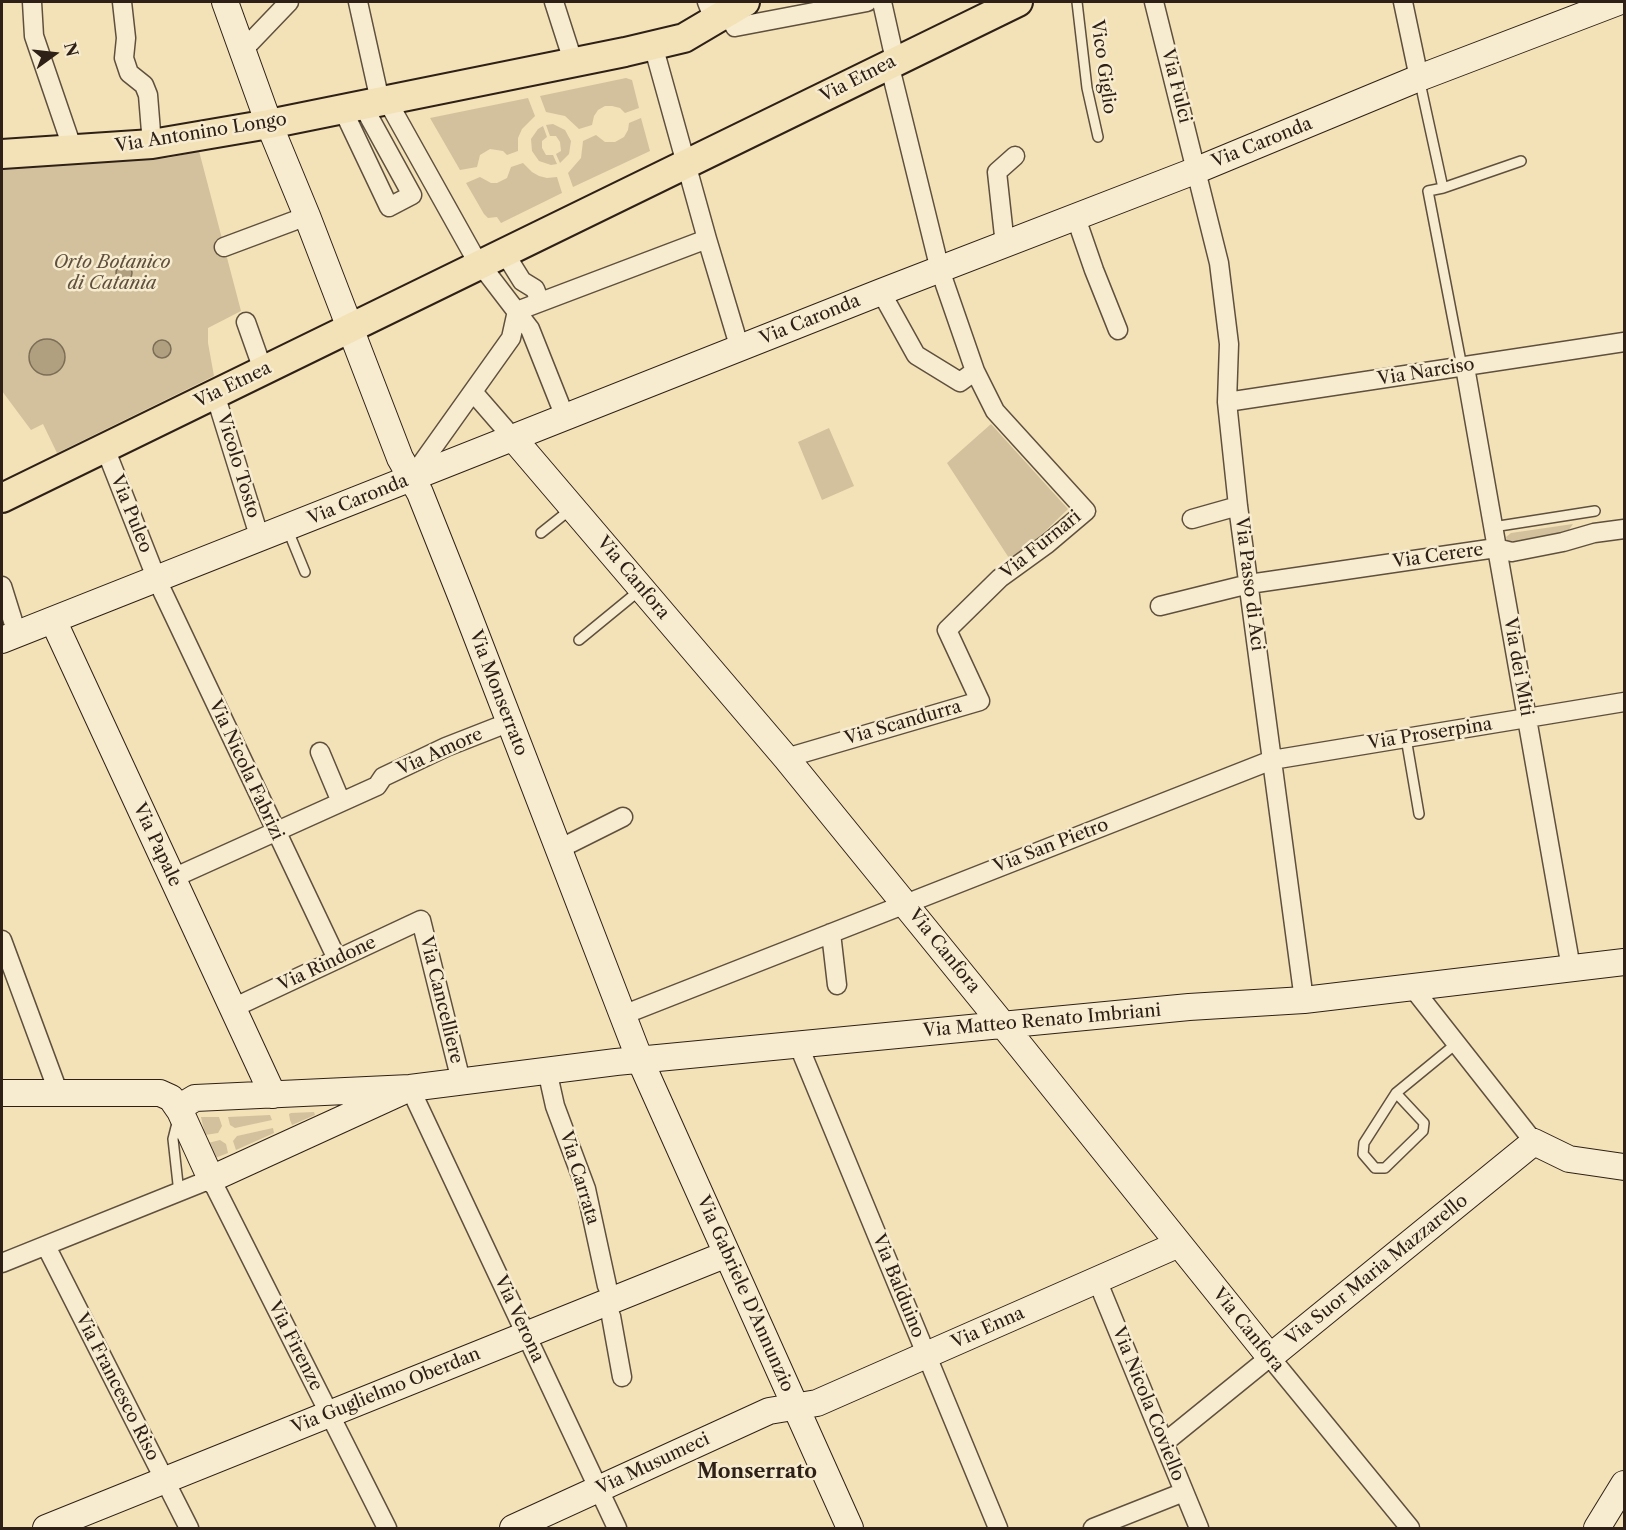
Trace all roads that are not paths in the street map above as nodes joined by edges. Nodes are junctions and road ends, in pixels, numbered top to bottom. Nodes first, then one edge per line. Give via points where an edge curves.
1 (32, 2) edge
2 (120, 2) edge
3 (225, 2) edge
4 (289, 2) edge
5 (358, 2) edge
6 (554, 2) edge
7 (867, 2) edge
8 (882, 2) edge
9 (1077, 2) edge
10 (1154, 2) edge
11 (1403, 2) edge
12 (1618, 2) edge
13 (1005, 4) edge
14 (796, 8) edge
15 (723, 9) edge
16 (653, 45) junction
17 (243, 50) junction
18 (570, 53) junction
19 (892, 62) junction
20 (1419, 78) junction
21 (363, 108) junction
22 (269, 124) junction
23 (1098, 137) dead end
24 (409, 141) junction
25 (152, 144) junction
26 (73, 150) junction
27 (388, 153) junction
28 (2, 154) edge
29 (1015, 156) dead end
30 (692, 161) junction
31 (1521, 161) dead end
32 (1197, 170) junction
33 (433, 184) junction
34 (1443, 188) junction
35 (412, 195) junction
36 (307, 216) junction
37 (1076, 218) junction
38 (708, 242) junction
39 (1005, 245) junction
40 (224, 248) dead end
41 (484, 262) junction
42 (940, 270) junction
43 (880, 292) junction
44 (540, 302) junction
45 (517, 310) junction
46 (246, 322) dead end
47 (351, 328) junction
48 (1118, 330) dead end
49 (1624, 342) edge
50 (740, 349) junction
51 (1463, 367) junction
52 (263, 370) junction
53 (975, 371) junction
54 (473, 392) junction
55 (215, 394) junction
56 (1227, 402) junction
57 (565, 417) junction
58 (513, 438) junction
59 (105, 448) junction
60 (412, 478) junction
61 (2, 498) edge
62 (1238, 506) junction
63 (573, 508) junction
64 (1595, 511) dead end
65 (1192, 519) dead end
66 (1493, 527) junction
67 (287, 528) junction
68 (1624, 529) edge
69 (541, 533) dead end
70 (260, 538) junction
71 (1496, 548) junction
72 (305, 572) dead end
73 (158, 580) junction
74 (1249, 584) junction
75 (2, 586) edge
76 (641, 588) junction
77 (1160, 606) dead end
78 (53, 620) junction
79 (947, 630) joint
80 (9, 637) edge
81 (579, 640) dead end
82 (1624, 702) edge
83 (1527, 718) junction
84 (510, 722) junction
85 (1406, 738) junction
86 (320, 752) dead end
87 (786, 758) junction
88 (1272, 760) junction
89 (341, 802) junction
90 (1419, 814) dead end
91 (623, 817) dead end
92 (275, 832) junction
93 (559, 849) junction
94 (172, 878) junction
95 (905, 904) junction
96 (421, 920) joint
97 (831, 933) junction
98 (2, 940) edge
99 (337, 959) junction
100 (1624, 962) edge
101 (1571, 968) junction
102 (837, 985) dead end
103 (1412, 987) junction
104 (1304, 999) junction
105 (233, 1008) junction
106 (623, 1015) junction
107 (1003, 1024) junction
108 (1457, 1043) junction
109 (798, 1044) junction
110 (640, 1060) junction
111 (547, 1070) junction
112 (460, 1081) junction
113 (332, 1092) junction
114 (2, 1093) edge
115 (1396, 1093) junction
116 (58, 1094) junction
117 (273, 1095) junction
118 (415, 1099) junction
119 (180, 1111) junction
120 (336, 1123) junction
121 (1534, 1142) junction
122 (1624, 1167) edge
123 (215, 1188) junction
124 (174, 1195) junction
125 (1179, 1244) junction
126 (46, 1246) junction
127 (727, 1254) junction
128 (2, 1263) edge
129 (1097, 1280) junction
130 (607, 1286) dead end
131 (611, 1316) dead end
132 (526, 1334) junction
133 (926, 1355) junction
134 (1270, 1357) junction
135 (622, 1377) dead end
136 (795, 1406) junction
137 (329, 1414) junction
138 (1164, 1443) junction
139 (165, 1481) junction
140 (1624, 1484) edge
141 (599, 1489) junction
142 (1184, 1492) junction
143 (46, 1528) edge
144 (189, 1528) edge
145 (387, 1528) edge
146 (513, 1528) edge
147 (617, 1528) edge
148 (850, 1528) edge
149 (998, 1528) edge
150 (1093, 1528) edge
151 (1198, 1528) edge
152 (1410, 1528) edge
153 (1598, 1528) edge

1 - 26 street via 34,36
2 - 25 street via 126,38 124,58 129,73 144,85 148,95
3 - 17 main road, Via Monserrato
4 - 17 street
5 - 21 street
6 - 18 street
7 - 14 street
8 - 19 street, Via Furnari
9 - 23 lane, Vico Giglio via 1087,88
10 - 32 street, Via Fulci
11 - 20 street
12 - 20 main road, Via Caronda
13 - 19 main road, Via Etnea
14 - 15 street via 735,27
15 - 16 main road, Via Antonino Longo via 682,39
16 - 18 main road, Via Antonino Longo
16 - 30 street
17 - 22 main road, Via Monserrato
18 - 21 main road, Via Antonino Longo
19 - 30 main road, Via Etnea
19 - 42 street, Via Furnari
20 - 32 main road, Via Caronda
20 - 34 lane
21 - 22 main road, Via Antonino Longo
21 - 24 street via 393,111
21 - 27 street
21 - 35 street via 389,207
22 - 25 main road, Via Antonino Longo
22 - 36 main road, Via Monserrato
24 - 27 street
24 - 33 street
25 - 26 main road, Via Antonino Longo
26 - 28 main road, Via Antonino Longo
27 - 35 street
29 - 39 street via 997,172
30 - 38 street
30 - 41 main road, Via Etnea
31 - 34 lane
32 - 37 main road, Via Caronda
32 - 56 street, Via Passo di Aci via 1219,263 1229,344
33 - 35 street
33 - 41 street
34 - 51 lane via 1428,191
36 - 40 street
36 - 47 main road, Via Monserrato
37 - 39 main road, Via Caronda
37 - 48 street
38 - 44 street
38 - 50 street
39 - 42 main road, Via Caronda
41 - 44 street via 536,289
41 - 45 street
41 - 47 main road, Via Etnea
42 - 43 main road, Via Caronda
42 - 53 street, Via Furnari
43 - 50 main road, Via Caronda
43 - 53 street via 916,355 960,382
44 - 45 street
45 - 54 street via 511,338
45 - 57 street via 530,329
46 - 52 street
47 - 52 main road, Via Etnea
47 - 60 main road, Via Monserrato via 400,458
49 - 51 street, Via Narciso
50 - 57 main road, Via Caronda
51 - 56 street, Via Narciso
51 - 66 street, Via dei Miti
52 - 55 main road, Via Etnea
53 - 79 street, Via Furnari via 995,411 1086,512 1000,578
54 - 58 street
54 - 60 street
55 - 59 main road, Via Etnea
55 - 70 street, Vicolo Tosto
56 - 62 street, Via Passo di Aci
57 - 58 main road, Via Caronda
58 - 60 main road, Via Caronda
58 - 63 main road, Via Canfora
59 - 61 main road, Via Etnea
59 - 73 street, Via Puleo
60 - 67 main road, Via Caronda
60 - 84 main road, Via Monserrato
62 - 65 street
62 - 74 street, Via Passo di Aci
63 - 69 lane
63 - 76 main road, Via Canfora
64 - 66 lane
66 - 71 street, Via dei Miti
67 - 70 main road, Via Caronda
67 - 72 lane
68 - 71 street, Via Cerere via 1512,552
70 - 73 main road, Via Caronda
71 - 74 street, Via Cerere
71 - 83 street, Via dei Miti
73 - 78 main road, Via Caronda
73 - 92 street, Via Nicola Fabrizi
74 - 77 street, Via Cerere
74 - 88 street, Via Passo di Aci
75 - 80 street
76 - 81 lane
76 - 87 main road, Via Canfora
78 - 80 main road, Via Caronda
78 - 94 main road, Via Papale
79 - 87 street, Via Scandurra via 980,701
82 - 83 street, Via Proserpina
83 - 85 street, Via Proserpina
83 - 101 street, Via dei Miti
84 - 89 street, Via Amore via 446,747
84 - 93 main road, Via Monserrato
85 - 88 street, Via Proserpina
85 - 90 lane
86 - 89 street
87 - 95 main road, Via Canfora
88 - 95 street, Via San Pietro
88 - 104 street, Via Passo di Aci
89 - 92 street, Via Amore
91 - 93 street
92 - 94 street, Via Amore
92 - 99 street, Via Nicola Fabrizi
93 - 106 main road, Via Monserrato
94 - 105 main road, Via Papale
95 - 97 street, Via San Pietro
95 - 107 main road, Via Canfora
96 - 99 street, Via Rindone
96 - 112 street, Via Cancelliere
97 - 102 street
97 - 106 street, Via San Pietro
98 - 116 street
99 - 105 street, Via Rindone
100 - 101 main road, Via Matteo Renato Imbriani
101 - 103 main road, Via Matteo Renato Imbriani
103 - 104 main road, Via Matteo Renato Imbriani
103 - 108 street
104 - 107 main road, Via Matteo Renato Imbriani
105 - 117 main road, Via Papale
106 - 110 main road, Via Monserrato
107 - 109 main road, Via Matteo Renato Imbriani
107 - 125 main road, Via Canfora
108 - 115 lane
108 - 121 street
109 - 110 main road, Via Matteo Renato Imbriani
109 - 133 street, Via Balduino
110 - 111 main road, Via Matteo Renato Imbriani
110 - 127 main road, Via Gabriele D'Annunzio
111 - 112 main road, Via Matteo Renato Imbriani
111 - 130 street, Via Carrata via 555,1106 586,1189
112 - 118 main road, Via Matteo Renato Imbriani
113 - 117 main road
113 - 118 main road
113 - 120 main road via 341,1107
114 - 116 main road
115 - 115 lane via 1364,1143 1363,1154 1375,1168 1385,1168 1423,1131 1424,1123
116 - 119 main road via 160,1093 171,1098
117 - 119 main road via 195,1098
118 - 120 main road
118 - 132 street, Via Verona
119 - 123 main road
119 - 124 lane via 173,1139
120 - 123 main road
121 - 122 main road via 1569,1159
121 - 134 main road, Via Suor Maria Mazzarello
123 - 124 street
123 - 137 street, Via Firenze
124 - 126 street
125 - 129 main road, Via Enna
125 - 134 main road, Via Canfora
126 - 128 street
126 - 139 street, Via Francesco Riso
127 - 132 main road, Via Guglielmo Oberdan
127 - 136 main road, Via Gabriele D'Annunzio
129 - 133 main road, Via Enna
129 - 138 street, Via Nicola Coviello
131 - 135 street
132 - 137 main road, Via Guglielmo Oberdan
132 - 141 street, Via Verona
133 - 136 main road, Via Enna via 817,1403
133 - 149 street, Via Balduino
134 - 138 street, Via Suor Maria Mazzarello
134 - 152 street, Via Canfora
136 - 141 main road, Via Musumeci via 769,1411
136 - 148 main road, Via Gabriele D'Annunzio
137 - 139 main road, Via Guglielmo Oberdan
137 - 145 street, Via Firenze
138 - 142 street, Via Nicola Coviello
139 - 143 main road, Via Guglielmo Oberdan
139 - 144 street, Via Francesco Riso
140 - 153 main road
141 - 146 main road, Via Musumeci
141 - 147 street, Via Verona
142 - 150 street
142 - 151 street, Via Nicola Coviello

